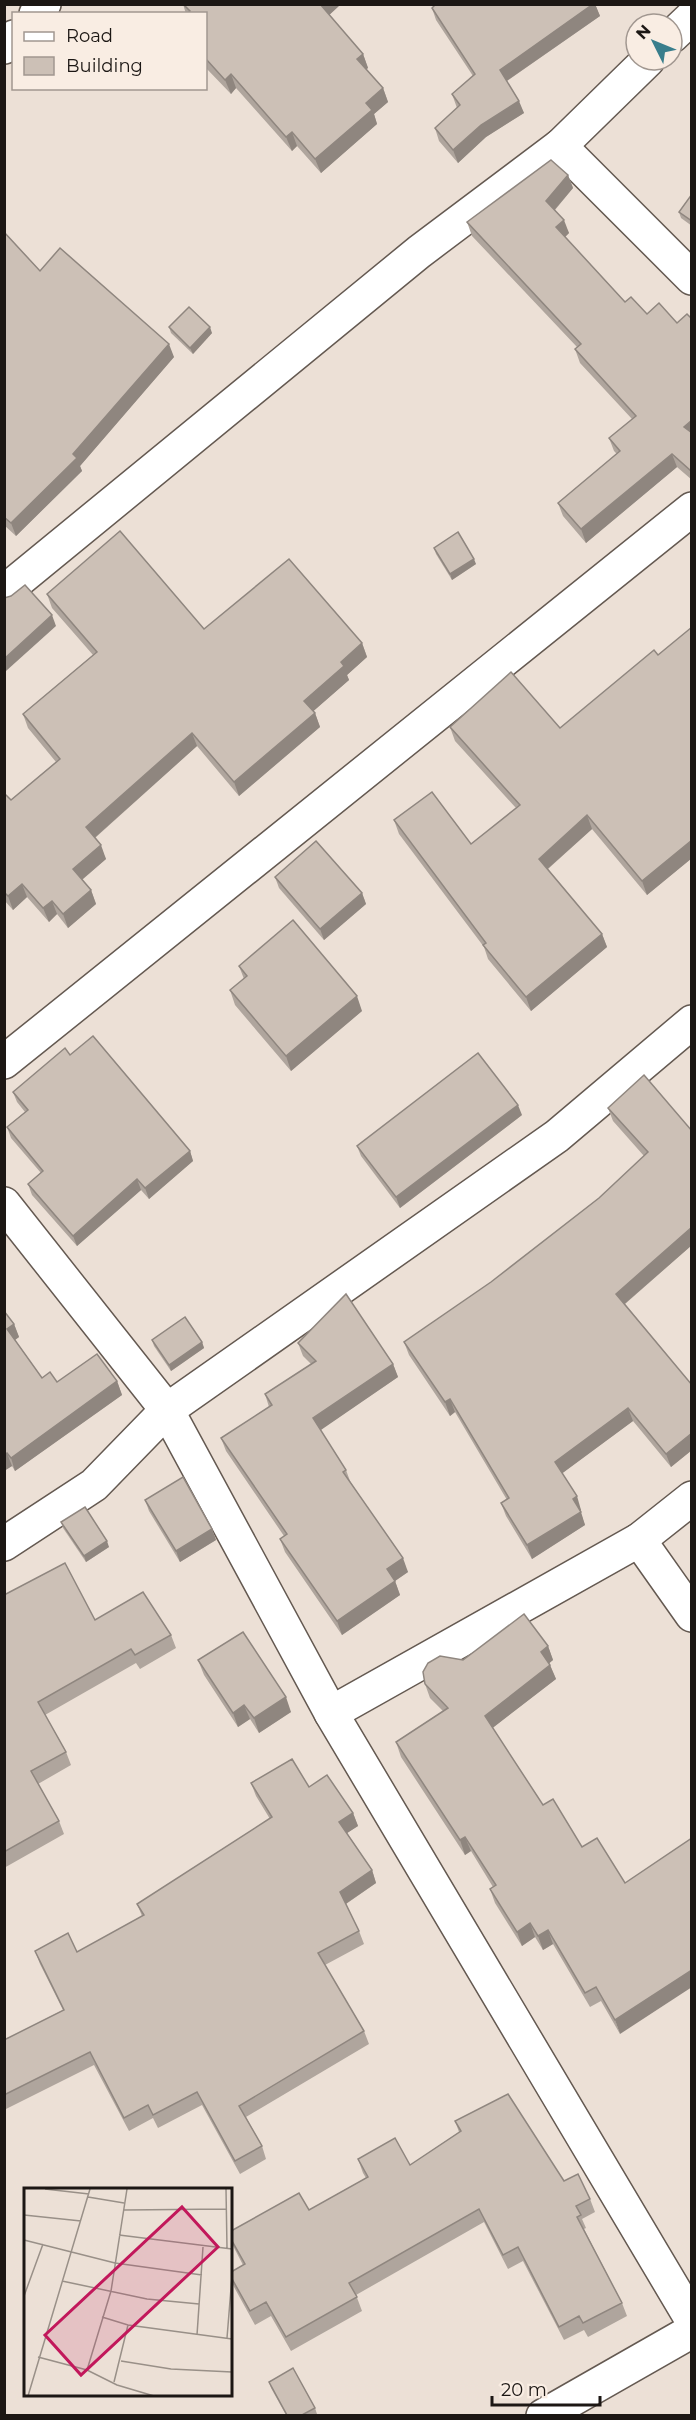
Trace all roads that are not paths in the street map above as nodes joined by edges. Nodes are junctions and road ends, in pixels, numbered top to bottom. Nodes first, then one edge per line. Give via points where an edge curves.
1 (636, 72) edge
2 (560, 146) junction
3 (692, 278) edge
4 (692, 509) edge
5 (4, 592) edge
6 (692, 1022) edge
7 (4, 1062) edge
8 (4, 1204) edge
9 (167, 1410) junction
10 (692, 1498) edge
11 (639, 1540) junction
12 (4, 1544) edge
13 (692, 1615) edge
14 (331, 1713) junction
15 (692, 2320) edge
16 (692, 2331) edge
17 (543, 2415) edge

1 - 2 street
2 - 3 street
2 - 5 street via 419,252
4 - 7 street
6 - 9 street via 557,1136
8 - 9 street
9 - 12 street via 94,1485
9 - 14 street
10 - 11 street
11 - 13 street
11 - 14 street
14 - 15 street
16 - 17 street

